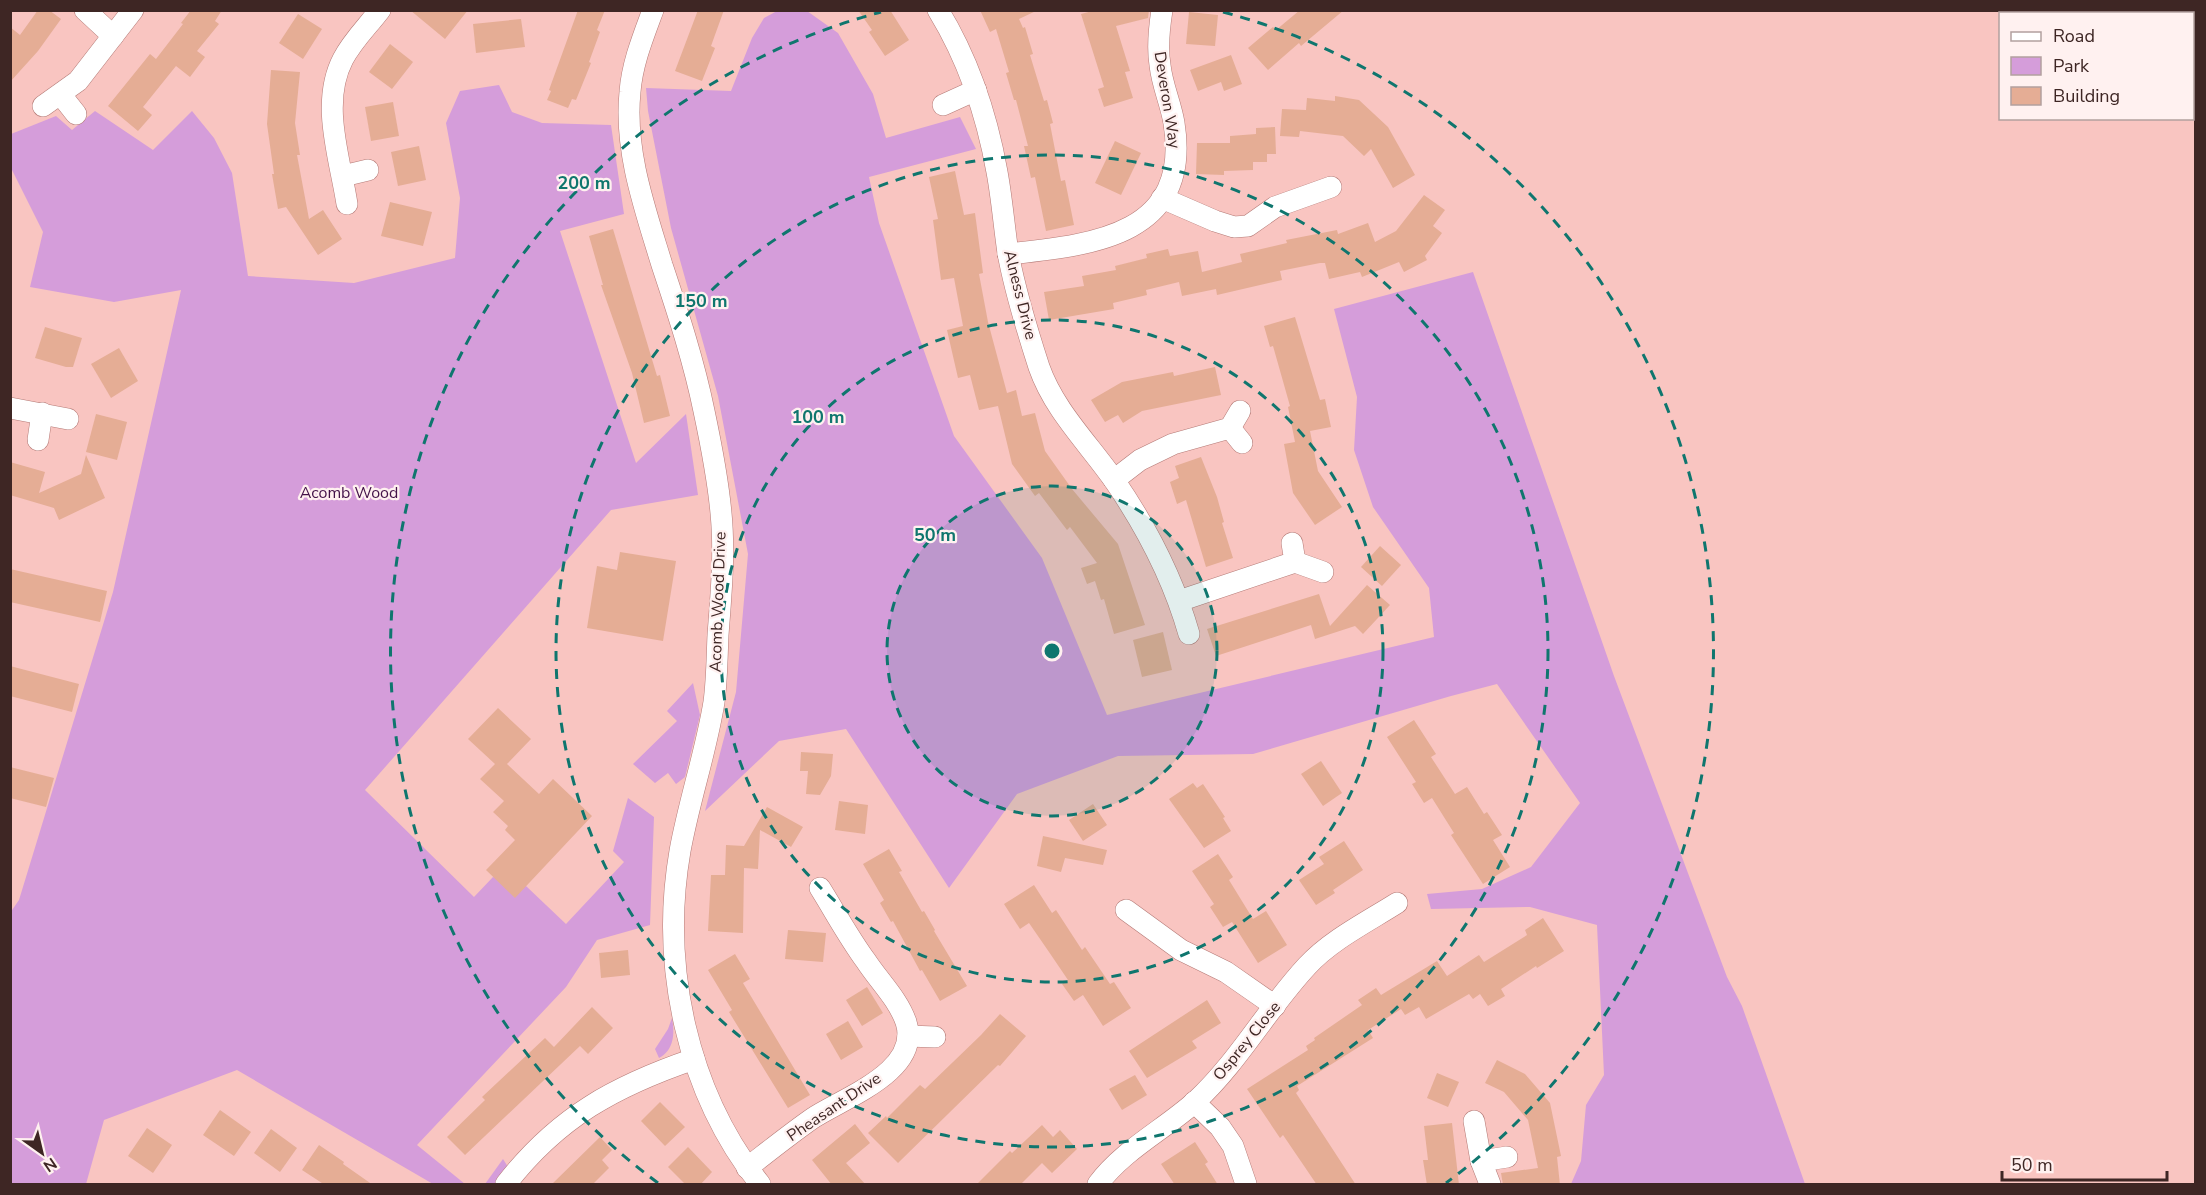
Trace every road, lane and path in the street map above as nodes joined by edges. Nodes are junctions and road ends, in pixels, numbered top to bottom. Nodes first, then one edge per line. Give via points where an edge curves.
1 (85, 10) edge
2 (133, 10) edge
3 (380, 10) edge
4 (653, 10) edge
5 (939, 10) edge
6 (1162, 10) edge
7 (113, 36) junction
8 (976, 90) junction
9 (943, 105) dead end
10 (76, 114) dead end
11 (368, 170) dead end
12 (343, 176) junction
13 (1331, 187) dead end
14 (1162, 198) junction
15 (347, 204) dead end
16 (1008, 254) junction
17 (10, 408) edge
18 (42, 413) junction
19 (68, 419) dead end
20 (1238, 427) dead end
21 (38, 440) dead end
22 (1114, 480) junction
23 (1323, 572) dead end
24 (1179, 600) junction
25 (1189, 634) dead end
26 (820, 888) dead end
27 (1397, 903) dead end
28 (1126, 910) dead end
29 (1275, 1005) junction
30 (908, 1036) junction
31 (934, 1037) dead end
32 (694, 1059) junction
33 (1194, 1102) junction
34 (1474, 1121) dead end
35 (1508, 1157) dead end
36 (1481, 1161) junction
37 (747, 1168) junction
38 (506, 1185) edge
39 (760, 1185) edge
40 (1098, 1185) edge
41 (1246, 1185) edge
42 (1490, 1185) edge

1 - 7 street
2 - 7 street
3 - 12 street via 342,60 334,82 332,106
4 - 32 street, Acomb Wood Drive via 632,74 632,152 638,186 702,402 721,513 723,561 714,702 680,852 674,905 676,964
5 - 8 street, Alness Drive
6 - 14 street, Deveron Way via 1158,37 1160,66 1177,150 1175,173
7 - 10 street via 78,81 52,100
8 - 9 street
8 - 16 street, Alness Drive via 998,173
11 - 12 street
12 - 15 street
13 - 14 street via 1275,207 1248,226 1234,227
14 - 16 street, Deveron Way via 1135,226 1116,235 1057,249
16 - 22 street, Alness Drive via 1040,368 1065,416
17 - 18 street
18 - 19 street
18 - 21 street
20 - 22 street via 1173,444 1140,460
22 - 24 street, Alness Drive via 1154,542
23 - 24 street via 1294,553
24 - 25 street, Alness Drive
26 - 30 street via 864,959 898,1004
27 - 29 street, Osprey Close via 1308,965
28 - 29 street via 1181,950 1226,972
29 - 33 street, Osprey Close via 1242,1050
30 - 31 street
30 - 37 street, Pheasant Drive via 897,1062 872,1085 811,1120
32 - 37 street, Acomb Wood Drive via 724,1130
32 - 38 street via 644,1077 589,1106 551,1136
33 - 40 street, Osprey Close via 1120,1161
33 - 41 street via 1233,1146
34 - 36 street
35 - 36 street
36 - 42 street
37 - 39 street, Acomb Wood Drive

